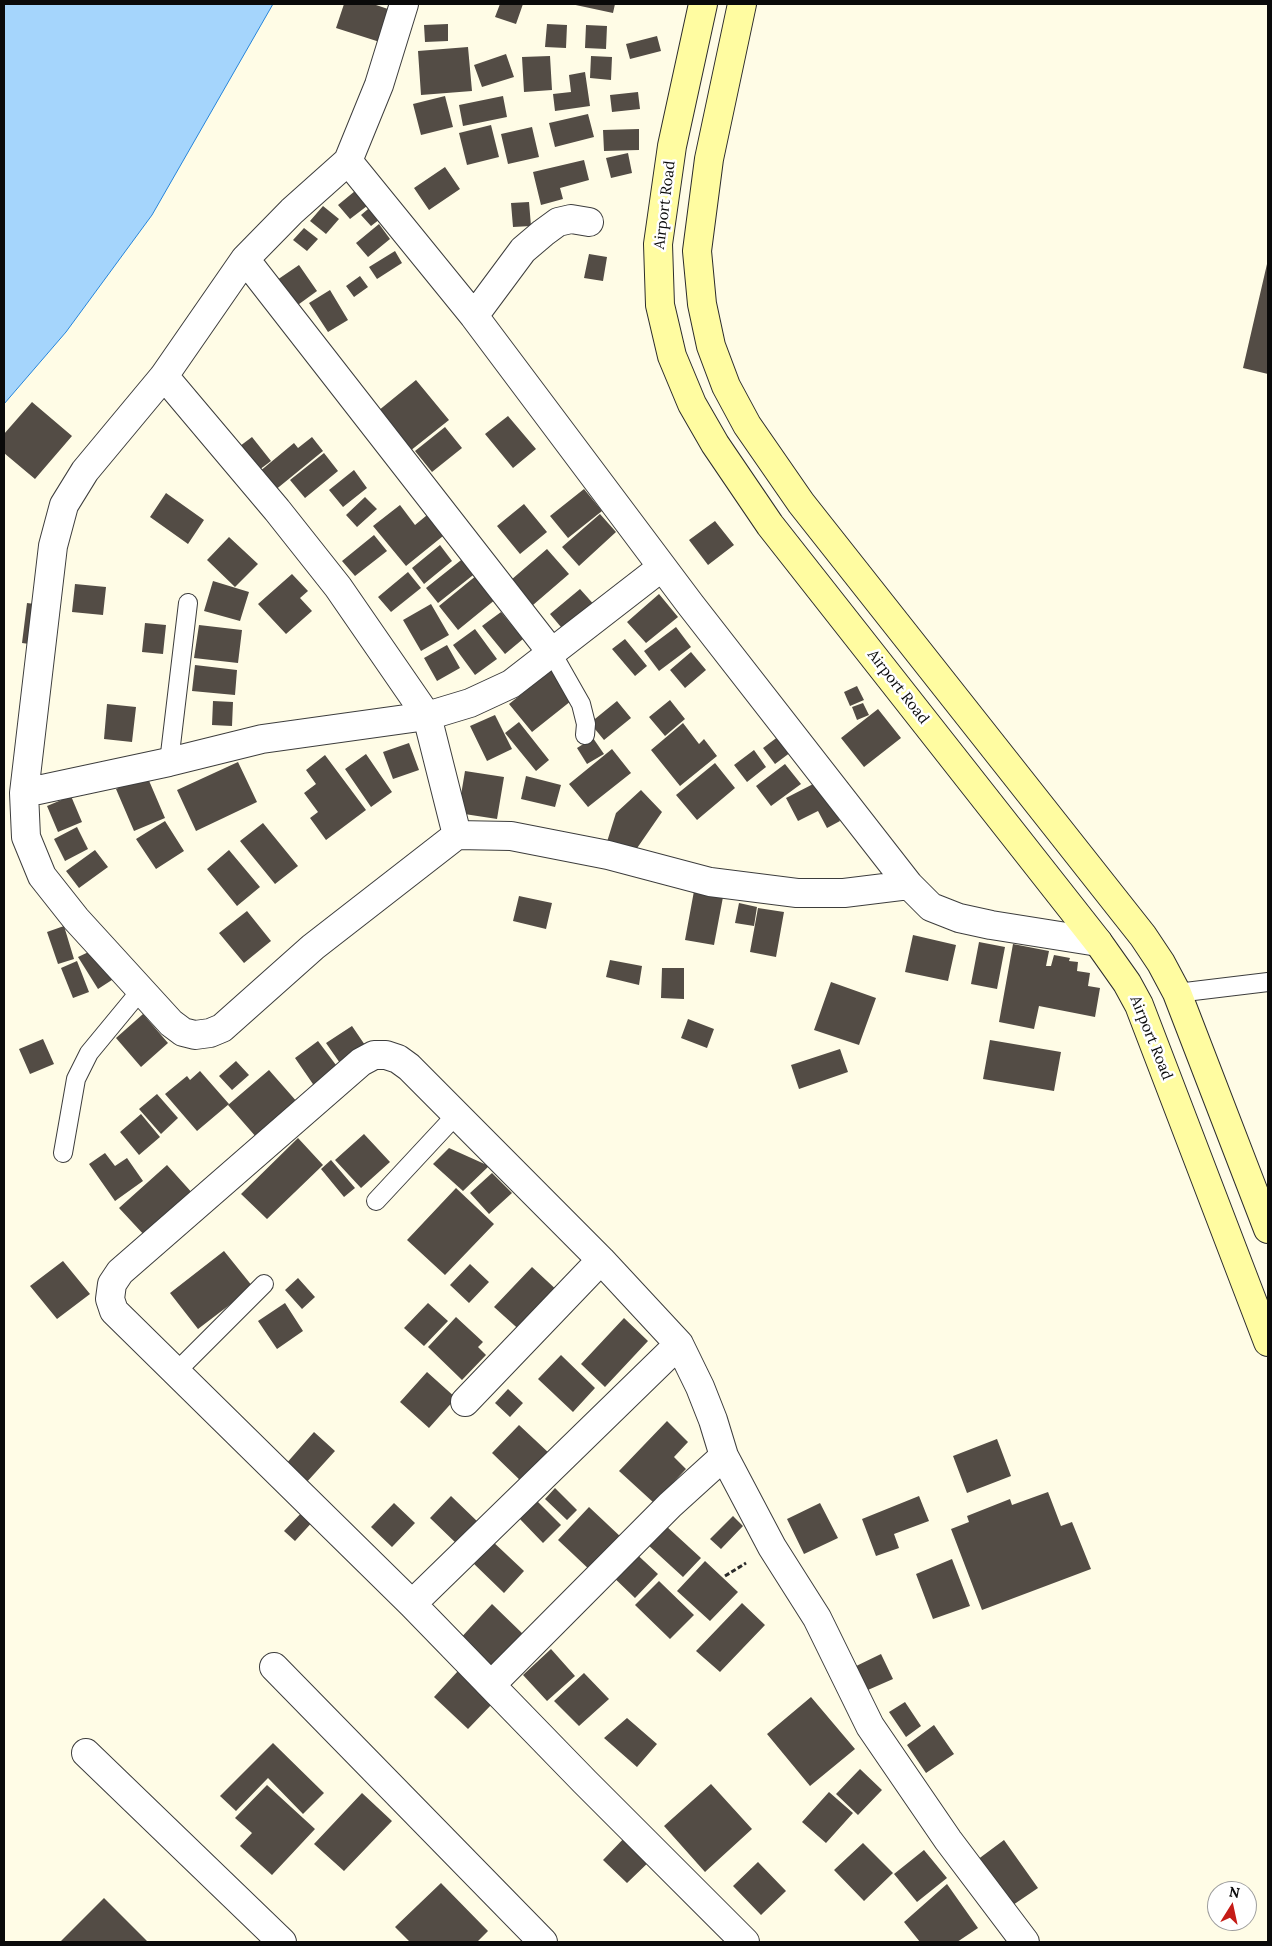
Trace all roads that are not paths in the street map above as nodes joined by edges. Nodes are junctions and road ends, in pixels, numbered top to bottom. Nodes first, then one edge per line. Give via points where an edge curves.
1 (404, 4) edge
2 (702, 4) edge
3 (742, 4) edge
4 (348, 161) junction
5 (590, 222) dead end
6 (245, 259) junction
7 (474, 316) junction
8 (164, 376) junction
9 (662, 567) junction
10 (188, 603) dead end
11 (552, 652) junction
12 (958, 702) junction
13 (426, 716) junction
14 (928, 725) junction
15 (585, 735) dead end
16 (168, 762) junction
17 (24, 793) junction
18 (456, 836) junction
19 (909, 886) junction
20 (1127, 918) junction
21 (1098, 942) junction
22 (1268, 982) edge
23 (141, 990) junction
24 (1177, 993) junction
25 (456, 1115) junction
26 (63, 1152) dead end
27 (376, 1201) dead end
28 (1268, 1229) edge
29 (601, 1260) junction
30 (264, 1284) dead end
31 (1268, 1342) edge
32 (679, 1344) junction
33 (177, 1371) junction
34 (464, 1402) dead end
35 (724, 1456) junction
36 (412, 1604) junction
37 (274, 1667) dead end
38 (491, 1685) junction
39 (86, 1753) dead end
40 (1021, 1941) edge
41 (282, 1942) edge
42 (543, 1942) edge
43 (745, 1942) edge

1 - 4 street via 379,85
2 - 14 main road, Airport Road via 672,146 658,244 660,305 672,356 692,404 715,444 770,525
3 - 12 main road via 709,159 698,251 702,304 711,346 726,386 747,425 801,503
4 - 6 street
4 - 7 street
5 - 7 street via 571,219 558,222 543,232 524,250
6 - 8 street
6 - 11 street
7 - 9 street
8 - 13 street via 338,587
8 - 17 street via 84,472 64,505 53,546
9 - 11 street
9 - 19 street
10 - 16 lane
11 - 13 street via 511,684 470,703
11 - 15 lane via 581,704
12 - 14 main road
12 - 20 main road
13 - 16 street via 262,739
13 - 18 street
14 - 21 main road, Airport Road
16 - 17 street
17 - 23 street via 26,837 42,876 76,919
18 - 19 street via 510,836 608,855 710,882 788,892 844,893
18 - 23 street via 313,947 222,1028 195,1035 183,1032
19 - 21 street via 931,907 959,918
20 - 21 main road
20 - 24 main road via 1143,936
21 - 31 main road, Airport Road via 1140,1006
22 - 24 lane
23 - 26 lane via 89,1053 76,1079
24 - 28 main road
25 - 27 lane
25 - 29 street
25 - 33 street via 409,1067 398,1059 374,1055 361,1062 120,1272 112,1284 110,1299 114,1311
29 - 32 street
29 - 34 street
30 - 33 lane
32 - 35 street via 700,1387
32 - 36 street
33 - 36 street
35 - 38 street via 670,1505
35 - 40 street via 772,1547 817,1618 870,1726
36 - 38 street
37 - 42 street
38 - 43 street
39 - 41 street

